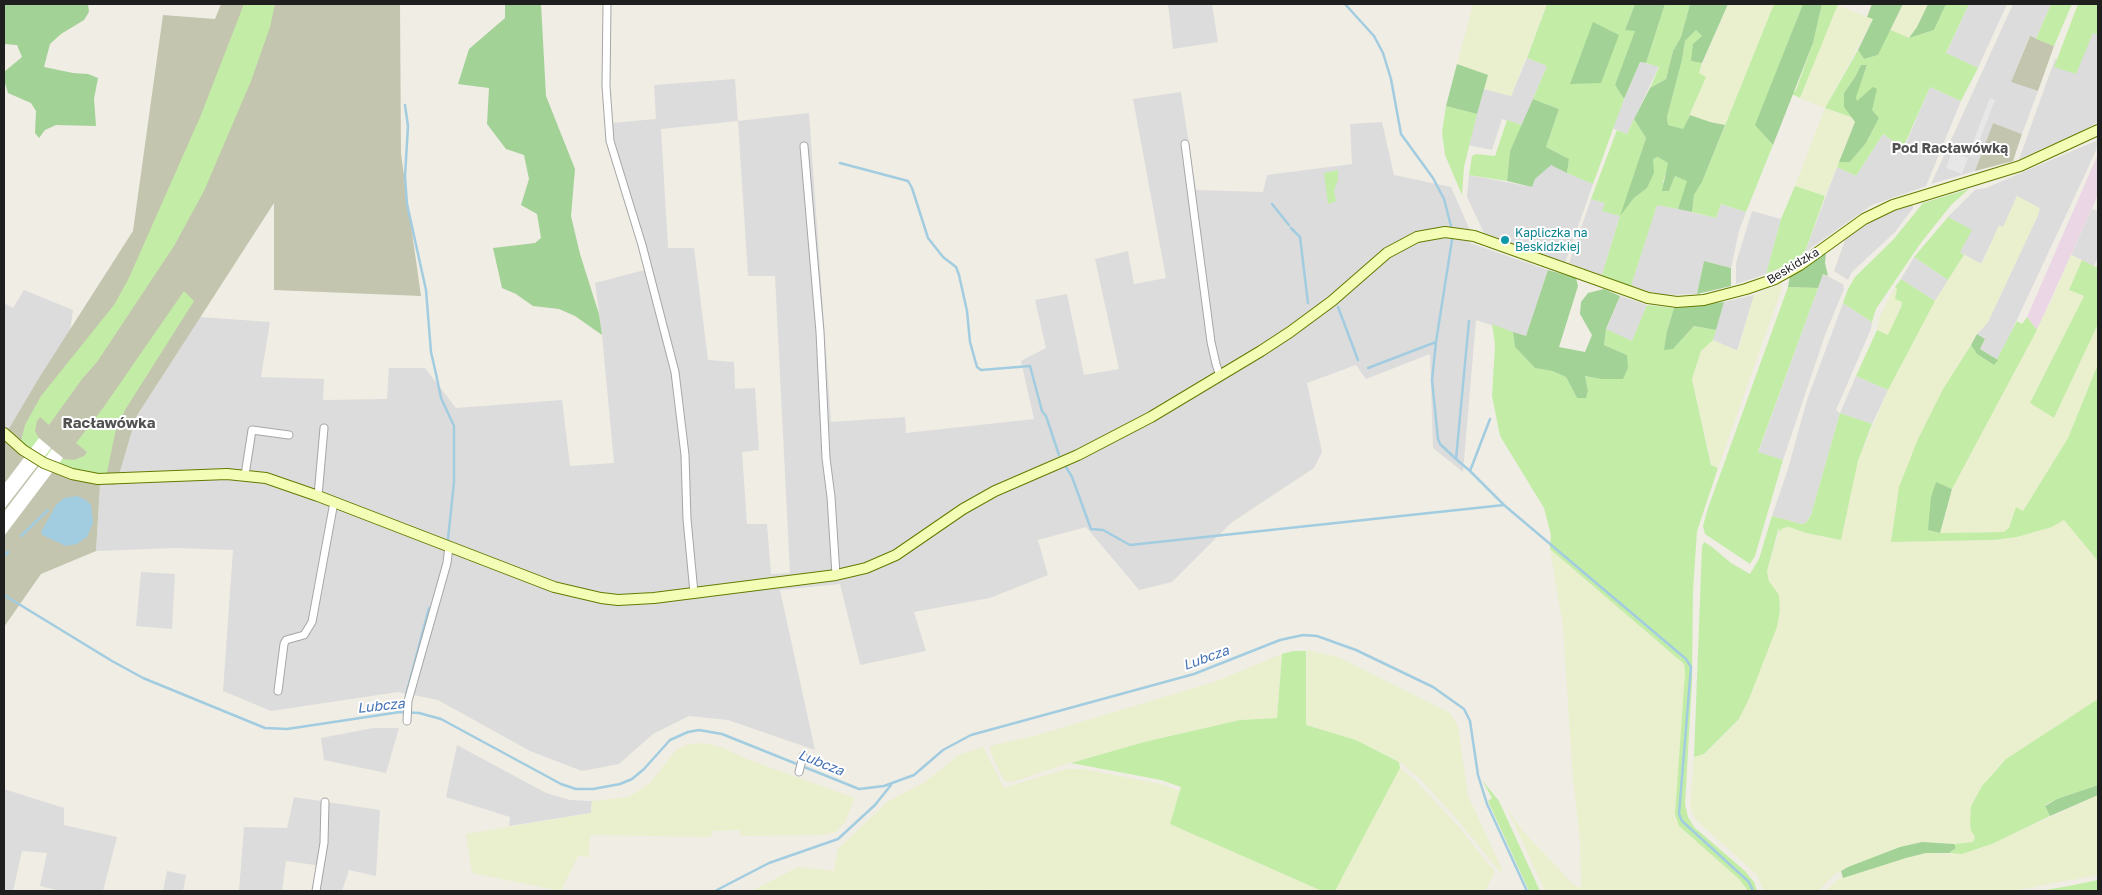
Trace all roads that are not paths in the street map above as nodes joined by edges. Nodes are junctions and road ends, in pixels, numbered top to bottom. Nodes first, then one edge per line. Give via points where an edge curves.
1 (608, 4) edge
2 (2098, 130) edge
3 (1185, 144) dead end
4 (804, 146) dead end
5 (1220, 376) junction
6 (324, 428) dead end
7 (4, 433) edge
8 (289, 435) dead end
9 (245, 475) junction
10 (318, 496) junction
11 (334, 502) junction
12 (449, 546) junction
13 (836, 575) junction
14 (694, 593) junction
15 (278, 691) dead end
16 (407, 721) dead end
17 (803, 756) dead end
18 (799, 772) dead end
19 (325, 802) dead end
20 (316, 891) edge

1 - 14 street via 606,86 610,141 642,245 675,372 685,455
2 - 5 street, Beskidzka via 2015,168 1885,208 1775,279 1704,300 1677,302 1648,298 1474,236 1445,232 1417,237 1381,257 1313,316
3 - 5 street via 1211,342
4 - 13 street
5 - 13 street, Beskidzka via 1119,434 995,491 896,555 866,568
6 - 10 street
7 - 9 street, Beskidzka via 44,463 72,474 98,479
8 - 9 street via 252,430
9 - 10 street, Beskidzka via 283,482
10 - 11 street, Beskidzka
11 - 12 street, Beskidzka
11 - 15 street via 312,622 304,635 286,640 284,644
12 - 14 street, Beskidzka via 554,586 601,598 636,600
12 - 16 street via 408,704
13 - 14 street, Beskidzka
17 - 18 street
19 - 20 street via 324,843

